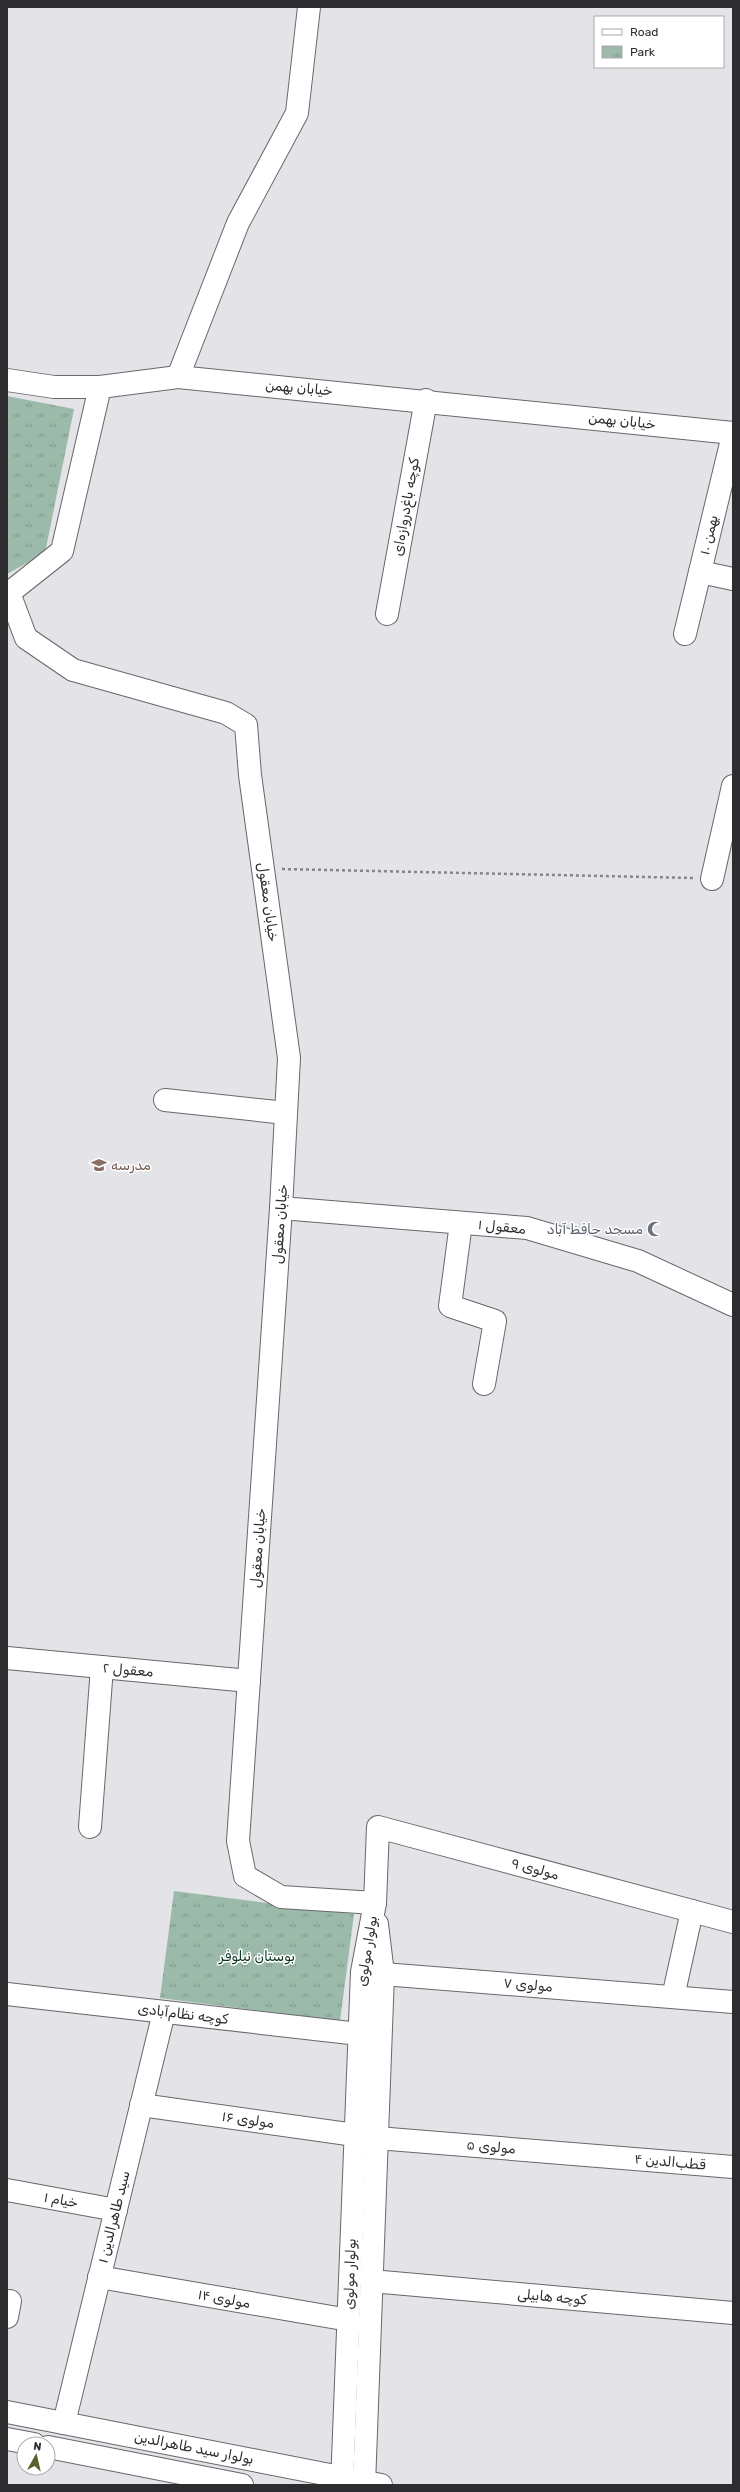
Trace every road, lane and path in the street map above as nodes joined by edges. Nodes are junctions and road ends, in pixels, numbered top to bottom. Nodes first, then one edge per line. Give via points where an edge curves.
1 (309, 7) edge
2 (178, 376) junction
3 (7, 380) edge
4 (100, 387) junction
5 (426, 400) junction
6 (733, 434) edge
7 (700, 572) junction
8 (733, 579) edge
9 (8, 596) edge
10 (387, 614) dead end
11 (685, 634) dead end
12 (733, 786) edge
13 (263, 868) junction
14 (712, 879) joint
15 (165, 1100) dead end
16 (286, 1113) junction
17 (282, 1208) junction
18 (461, 1223) junction
19 (733, 1305) edge
20 (484, 1384) dead end
21 (7, 1658) edge
22 (102, 1667) junction
23 (249, 1681) junction
24 (90, 1827) dead end
25 (375, 1903) junction
26 (692, 1911) junction
27 (733, 1922) edge
28 (383, 1974) junction
29 (7, 1994) edge
30 (673, 1997) junction
31 (733, 2002) edge
32 (164, 2012) junction
33 (359, 2034) junction
34 (141, 2105) junction
35 (355, 2135) junction
36 (377, 2138) junction
37 (606, 2157) joint
38 (733, 2168) edge
39 (7, 2190) edge
40 (116, 2210) junction
41 (100, 2277) junction
42 (371, 2281) junction
43 (733, 2313) edge
44 (349, 2320) junction
45 (7, 2412) edge
46 (64, 2423) junction
47 (56, 2449) edge
48 (343, 2481) edge
49 (216, 2482) edge
50 (370, 2484) edge
51 (242, 2485) edge

1 - 2 street via 297,113 238,223
2 - 4 street, خیابان بهمن
2 - 5 street, خیابان بهمن
3 - 4 street, خیابان بهمن via 54,387
4 - 9 street via 62,551
5 - 6 street, خیابان بهمن
5 - 10 street, کوچه باغ‌دروازه‌ای
6 - 7 street, بهمن ۱۰
7 - 8 street
7 - 11 street, بهمن ۱۰
9 - 13 street, خیابان معقول via 26,638 73,670 226,713 246,726
12 - 14 street
13 - 14 path
13 - 16 street, خیابان معقول via 289,1058
15 - 16 street
16 - 17 street, خیابان معقول
17 - 18 street, معقول ۱
17 - 23 street, خیابان معقول
18 - 19 street, معقول ۱ via 527,1228 638,1261
18 - 20 street via 450,1306 495,1321
21 - 22 street, معقول ۲
22 - 23 street, معقول ۲
22 - 24 street
23 - 25 street, خیابان معقول via 238,1841 245,1876 281,1897
25 - 26 street, مولوی ۹ via 378,1826
25 - 28 street, بولوار مولوی
25 - 33 street, بولوار مولوی via 362,1972
26 - 27 street, مولوی ۹
26 - 30 street
28 - 30 street, مولوی ۷
28 - 36 street, بولوار مولوی
29 - 32 street, کوچه نظام‌آبادی
30 - 31 street, مولوی ۷
32 - 33 street, کوچه نظام‌آبادی
32 - 34 street, سید طاهرالدین ۱
33 - 35 street, بولوار مولوی
34 - 35 street, مولوی ۱۶
34 - 40 street, سید طاهرالدین ۱
35 - 44 street, بولوار مولوی
36 - 37 street, مولوی ۵
36 - 42 street, بولوار مولوی
37 - 38 street, قطب‌الدین ۴
39 - 40 street, خیام ۱
40 - 41 street, سید طاهرالدین ۱
41 - 44 street, مولوی ۱۴
41 - 46 street, سید طاهرالدین ۱
42 - 43 street, کوچه هابیلی
42 - 50 street, بولوار مولوی
44 - 48 street, بولوار مولوی
45 - 46 street, بولوار سید طاهرالدین
46 - 48 street, بولوار سید طاهرالدین
47 - 49 street, بولوار سید طاهرالدین
48 - 50 street, بولوار سید طاهرالدین
49 - 51 street, بولوار سید طاهرالدین

